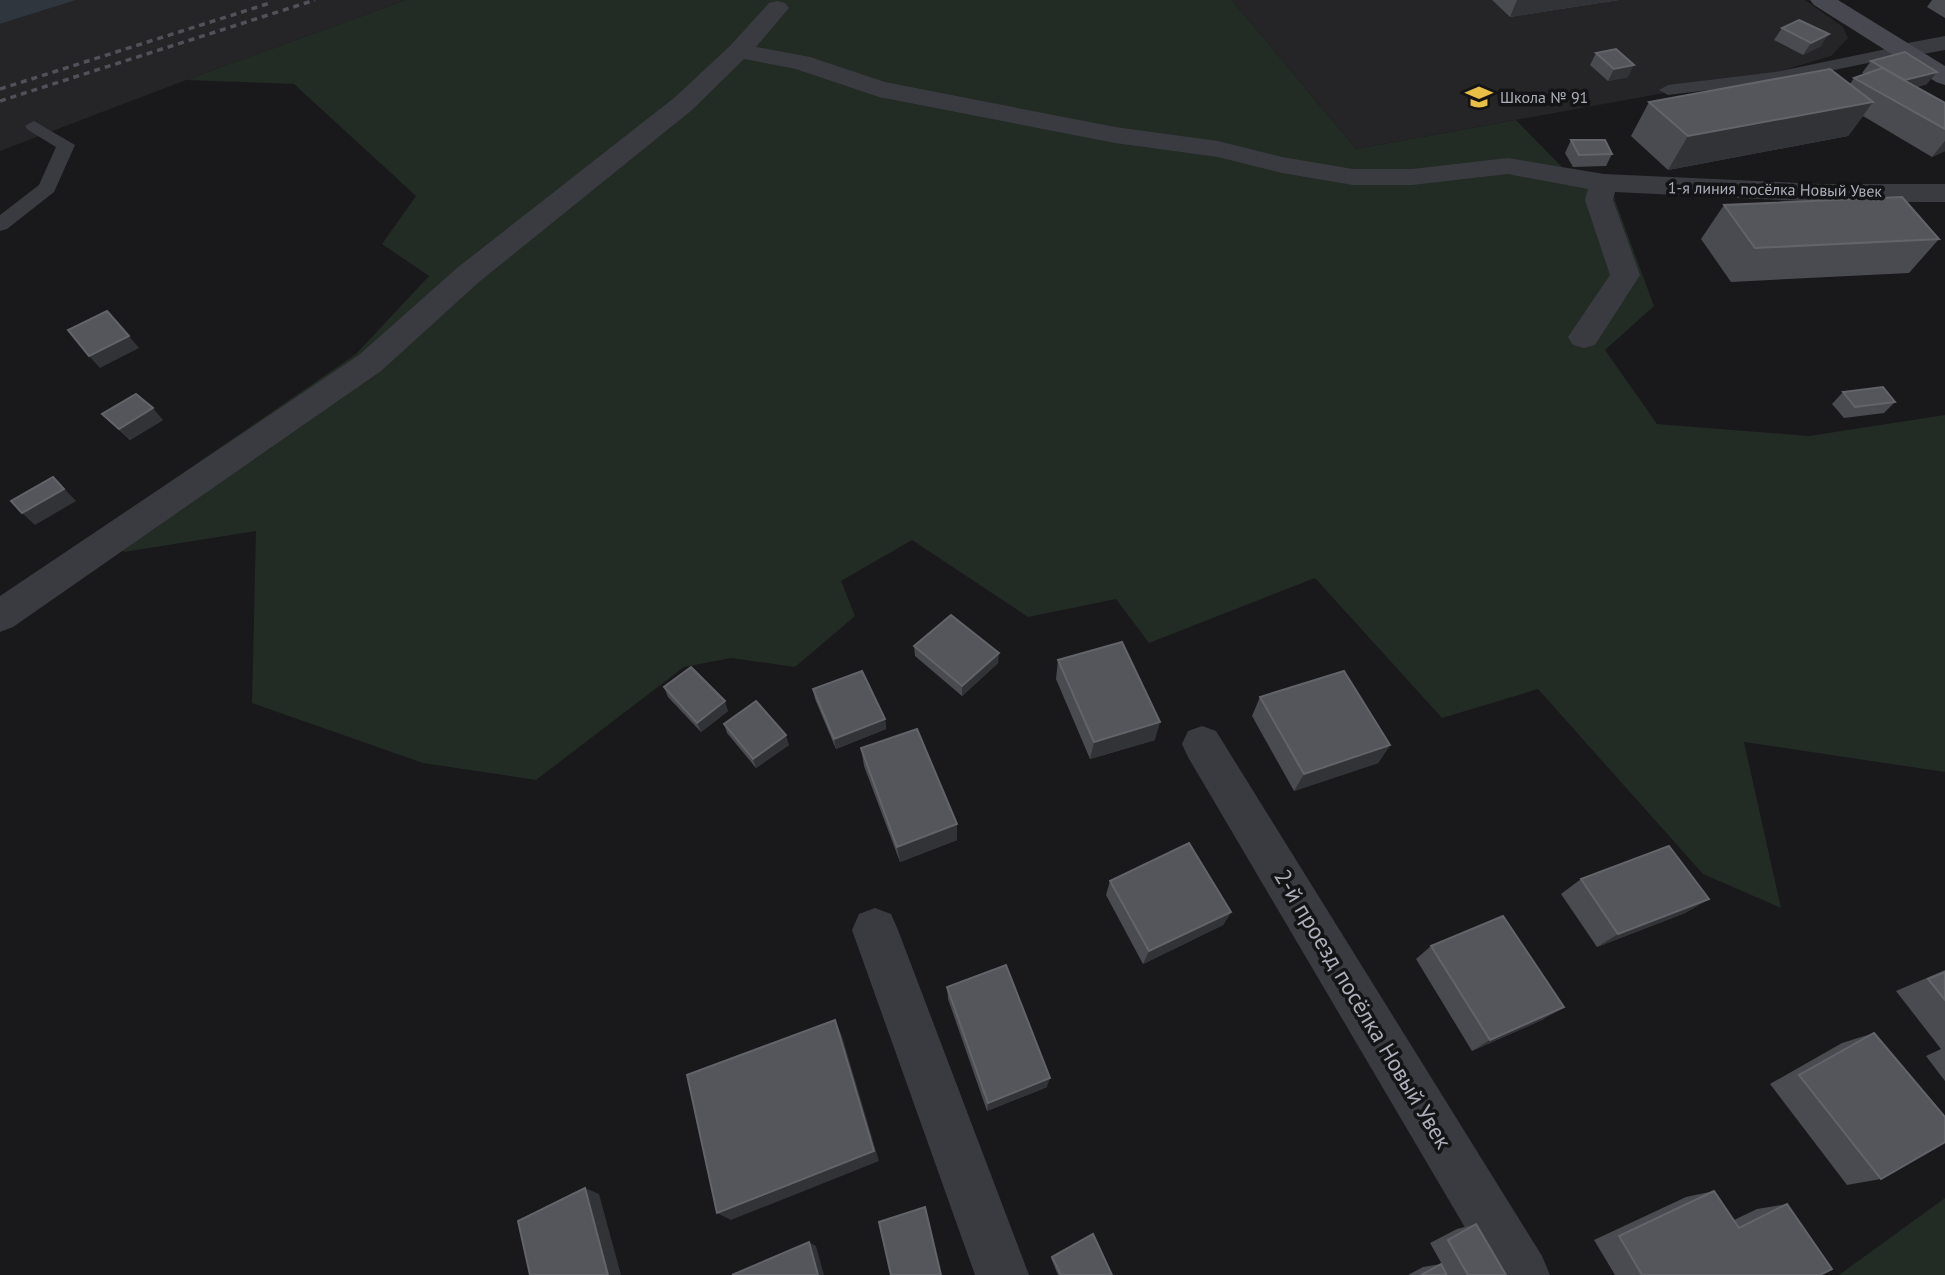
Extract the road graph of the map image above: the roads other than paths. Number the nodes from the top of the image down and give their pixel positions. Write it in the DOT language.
graph roads {
  1 [pos="1822,0"];
  2 [pos="777,8"];
  3 [pos="1945,43"];
  4 [pos="739,51"];
  5 [pos="1901,51"];
  6 [pos="1945,78"];
  7 [pos="1668,90"];
  8 [pos="34,126"];
  9 [pos="1604,183"];
  10 [pos="1945,192"];
  11 [pos="0,225"];
  12 [pos="1584,337"];
  13 [pos="0,616"];
  14 [pos="1202,744"];
  15 [pos="875,930"];
  16 [pos="1002,1275"];
  17 [pos="1523,1275"];
  1 -- 5 [label="street"];
  2 -- 4 [label="street"];
  3 -- 5 [label="street"];
  4 -- 9 [label="street, 1-я линия посёлка Новый Увек"];
  4 -- 13 [label="street"];
  5 -- 6 [label="street"];
  5 -- 7 [label="lane"];
  8 -- 11 [label="lane"];
  9 -- 10 [label="street, 1-я линия посёлка Новый Увек"];
  9 -- 12 [label="street"];
  14 -- 17 [label="street, 2-й проезд посёлка Новый Увек"];
  15 -- 16 [label="street"];
}
